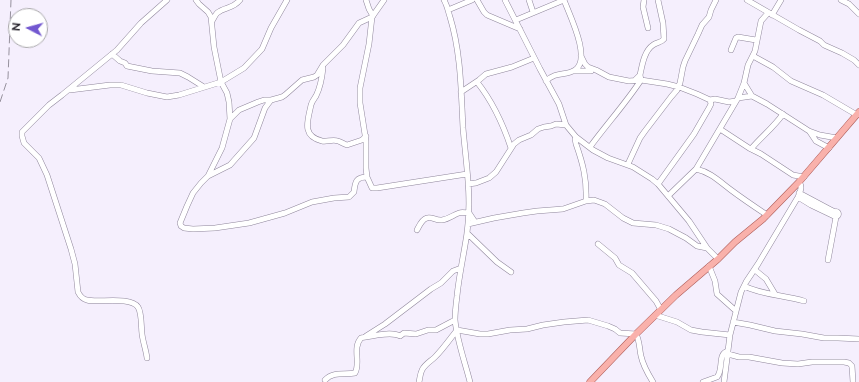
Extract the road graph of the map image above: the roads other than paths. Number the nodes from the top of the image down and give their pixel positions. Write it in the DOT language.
graph roads {
  1 [pos="167,0"];
  2 [pos="196,0"];
  3 [pos="240,0"];
  4 [pos="287,0"];
  5 [pos="366,0"];
  6 [pos="384,0"];
  7 [pos="444,0"];
  8 [pos="472,0"];
  9 [pos="477,0"];
  10 [pos="505,0"];
  11 [pos="528,0"];
  12 [pos="564,0"];
  13 [pos="644,0"];
  14 [pos="658,0"];
  15 [pos="716,0"];
  16 [pos="747,0"];
  17 [pos="781,0"];
  18 [pos="842,0"];
  19 [pos="448,10"];
  20 [pos="533,12"];
  21 [pos="770,14"];
  22 [pos="859,14"];
  23 [pos="373,16"];
  24 [pos="516,20"];
  25 [pos="212,22"];
  26 [pos="648,28"];
  27 [pos="520,29"];
  28 [pos="756,40"];
  29 [pos="731,50"];
  30 [pos="112,54"];
  31 [pos="581,56"];
  32 [pos="753,56"];
  33 [pos="534,58"];
  34 [pos="858,62"];
  35 [pos="323,66"];
  36 [pos="573,71"];
  37 [pos="598,71"];
  38 [pos="315,76"];
  39 [pos="639,78"];
  40 [pos="546,81"];
  41 [pos="221,82"];
  42 [pos="476,82"];
  43 [pos="744,83"];
  44 [pos="204,87"];
  45 [pos="679,87"];
  46 [pos="68,90"];
  47 [pos="317,90"];
  48 [pos="462,92"];
  49 [pos="752,96"];
  50 [pos="272,100"];
  51 [pos="710,100"];
  52 [pos="737,100"];
  53 [pos="229,102"];
  54 [pos="239,110"];
  55 [pos="562,114"];
  56 [pos="783,114"];
  57 [pos="858,114"];
  58 [pos="230,119"];
  59 [pos="556,124"];
  60 [pos="566,125"];
  61 [pos="720,129"];
  62 [pos="809,131"];
  63 [pos="576,137"];
  64 [pos="837,138"];
  65 [pos="365,139"];
  66 [pos="590,147"];
  67 [pos="511,148"];
  68 [pos="829,148"];
  69 [pos="751,149"];
  70 [pos="628,164"];
  71 [pos="696,169"];
  72 [pos="467,174"];
  73 [pos="794,175"];
  74 [pos="208,176"];
  75 [pos="367,177"];
  76 [pos="804,177"];
  77 [pos="798,183"];
  78 [pos="468,184"];
  79 [pos="658,184"];
  80 [pos="799,195"];
  81 [pos="668,196"];
  82 [pos="586,201"];
  83 [pos="469,213"];
  84 [pos="767,215"];
  85 [pos="475,222"];
  86 [pos="468,224"];
  87 [pos="417,230"];
  88 [pos="467,233"];
  89 [pos="598,244"];
  90 [pos="708,248"];
  91 [pos="718,259"];
  92 [pos="828,260"];
  93 [pos="709,266"];
  94 [pos="461,268"];
  95 [pos="754,270"];
  96 [pos="511,272"];
  97 [pos="744,286"];
  98 [pos="775,294"];
  99 [pos="804,301"];
  100 [pos="661,310"];
  101 [pos="736,311"];
  102 [pos="655,315"];
  103 [pos="455,320"];
  104 [pos="733,322"];
  105 [pos="457,330"];
  106 [pos="636,334"];
  107 [pos="730,335"];
  108 [pos="365,337"];
  109 [pos="859,339"];
  110 [pos="728,352"];
  111 [pos="147,358"];
  112 [pos="325,380"];
  113 [pos="419,382"];
  114 [pos="470,382"];
  115 [pos="590,382"];
  116 [pos="653,382"];
  117 [pos="703,382"];
  118 [pos="724,382"];
  119 [pos="853,382"];
  1 -- 30 [label="street"];
  2 -- 25 [label="street"];
  3 -- 25 [label="street"];
  4 -- 41 [label="street"];
  5 -- 23 [label="street"];
  6 -- 23 [label="street"];
  7 -- 19 [label="street"];
  8 -- 19 [label="street"];
  9 -- 27 [label="street"];
  10 -- 24 [label="street"];
  11 -- 20 [label="street"];
  12 -- 20 [label="street"];
  12 -- 31 [label="street"];
  13 -- 26 [label="street"];
  14 -- 39 [label="street"];
  15 -- 45 [label="street"];
  16 -- 21 [label="street"];
  17 -- 21 [label="street"];
  18 -- 22 [label="street"];
  19 -- 48 [label="street"];
  20 -- 24 [label="street"];
  21 -- 28 [label="street"];
  21 -- 34 [label="street"];
  23 -- 35 [label="street"];
  23 -- 65 [label="street"];
  24 -- 27 [label="street"];
  25 -- 41 [label="street"];
  27 -- 33 [label="street"];
  28 -- 29 [label="street"];
  28 -- 32 [label="street"];
  30 -- 44 [label="street"];
  30 -- 46 [label="street"];
  31 -- 36 [label="street"];
  31 -- 37 [label="street"];
  32 -- 43 [label="street"];
  32 -- 57 [label="street"];
  33 -- 40 [label="street"];
  33 -- 42 [label="street"];
  35 -- 38 [label="street"];
  35 -- 47 [label="street"];
  36 -- 37 [label="street"];
  36 -- 40 [label="street"];
  37 -- 39 [label="street"];
  38 -- 47 [label="street"];
  38 -- 50 [label="street"];
  39 -- 45 [label="street"];
  39 -- 66 [label="street"];
  40 -- 55 [label="street"];
  41 -- 44 [label="street"];
  41 -- 53 [label="street"];
  42 -- 48 [label="street"];
  42 -- 67 [label="street"];
  43 -- 49 [label="street"];
  43 -- 52 [label="street"];
  44 -- 46 [label="street"];
  45 -- 51 [label="street"];
  45 -- 70 [label="street"];
  46 -- 111 [label="street"];
  47 -- 65 [label="street"];
  48 -- 72 [label="street"];
  49 -- 52 [label="street"];
  49 -- 56 [label="street"];
  50 -- 54 [label="street"];
  50 -- 74 [label="street"];
  51 -- 52 [label="street"];
  51 -- 79 [label="street"];
  52 -- 61 [label="street"];
  53 -- 54 [label="street"];
  53 -- 58 [label="street"];
  54 -- 58 [label="street"];
  55 -- 59 [label="street"];
  55 -- 60 [label="street"];
  56 -- 62 [label="street"];
  56 -- 69 [label="street"];
  57 -- 64 [label="main road"];
  58 -- 74 [label="street"];
  59 -- 60 [label="street"];
  59 -- 67 [label="street"];
  60 -- 63 [label="street"];
  61 -- 69 [label="street"];
  61 -- 71 [label="street"];
  62 -- 64 [label="street"];
  62 -- 68 [label="street"];
  63 -- 66 [label="street"];
  63 -- 82 [label="street"];
  64 -- 68 [label="main road"];
  65 -- 75 [label="street"];
  66 -- 70 [label="street"];
  67 -- 78 [label="street"];
  68 -- 76 [label="main road"];
  69 -- 73 [label="street"];
  70 -- 79 [label="street"];
  71 -- 81 [label="street"];
  71 -- 84 [label="street"];
  72 -- 75 [label="street"];
  72 -- 78 [label="street"];
  73 -- 76 [label="street"];
  73 -- 77 [label="street"];
  74 -- 75 [label="street"];
  76 -- 77 [label="main road"];
  77 -- 80 [label="street"];
  77 -- 84 [label="main road"];
  78 -- 83 [label="street"];
  79 -- 81 [label="street"];
  80 -- 92 [label="street"];
  80 -- 95 [label="street"];
  81 -- 90 [label="street"];
  82 -- 85 [label="street"];
  82 -- 90 [label="street"];
  83 -- 85 [label="street"];
  83 -- 86 [label="street"];
  83 -- 87 [label="street"];
  84 -- 91 [label="main road"];
  85 -- 86 [label="street"];
  86 -- 88 [label="street"];
  88 -- 94 [label="street"];
  88 -- 96 [label="street"];
  89 -- 100 [label="street"];
  90 -- 91 [label="street"];
  91 -- 93 [label="main road"];
  93 -- 100 [label="main road"];
  93 -- 101 [label="street"];
  94 -- 103 [label="street"];
  94 -- 108 [label="street"];
  95 -- 97 [label="street"];
  95 -- 98 [label="street"];
  97 -- 98 [label="street"];
  97 -- 101 [label="street"];
  98 -- 99 [label="street"];
  100 -- 102 [label="main road"];
  101 -- 104 [label="street"];
  102 -- 106 [label="main road"];
  102 -- 107 [label="street"];
  103 -- 105 [label="street"];
  103 -- 108 [label="street"];
  104 -- 107 [label="street"];
  104 -- 109 [label="street"];
  105 -- 106 [label="street"];
  105 -- 113 [label="street"];
  105 -- 114 [label="street"];
  106 -- 115 [label="main road"];
  106 -- 116 [label="street"];
  107 -- 110 [label="street"];
  108 -- 112 [label="street"];
  110 -- 117 [label="street"];
  110 -- 118 [label="street"];
  110 -- 119 [label="street"];
}
